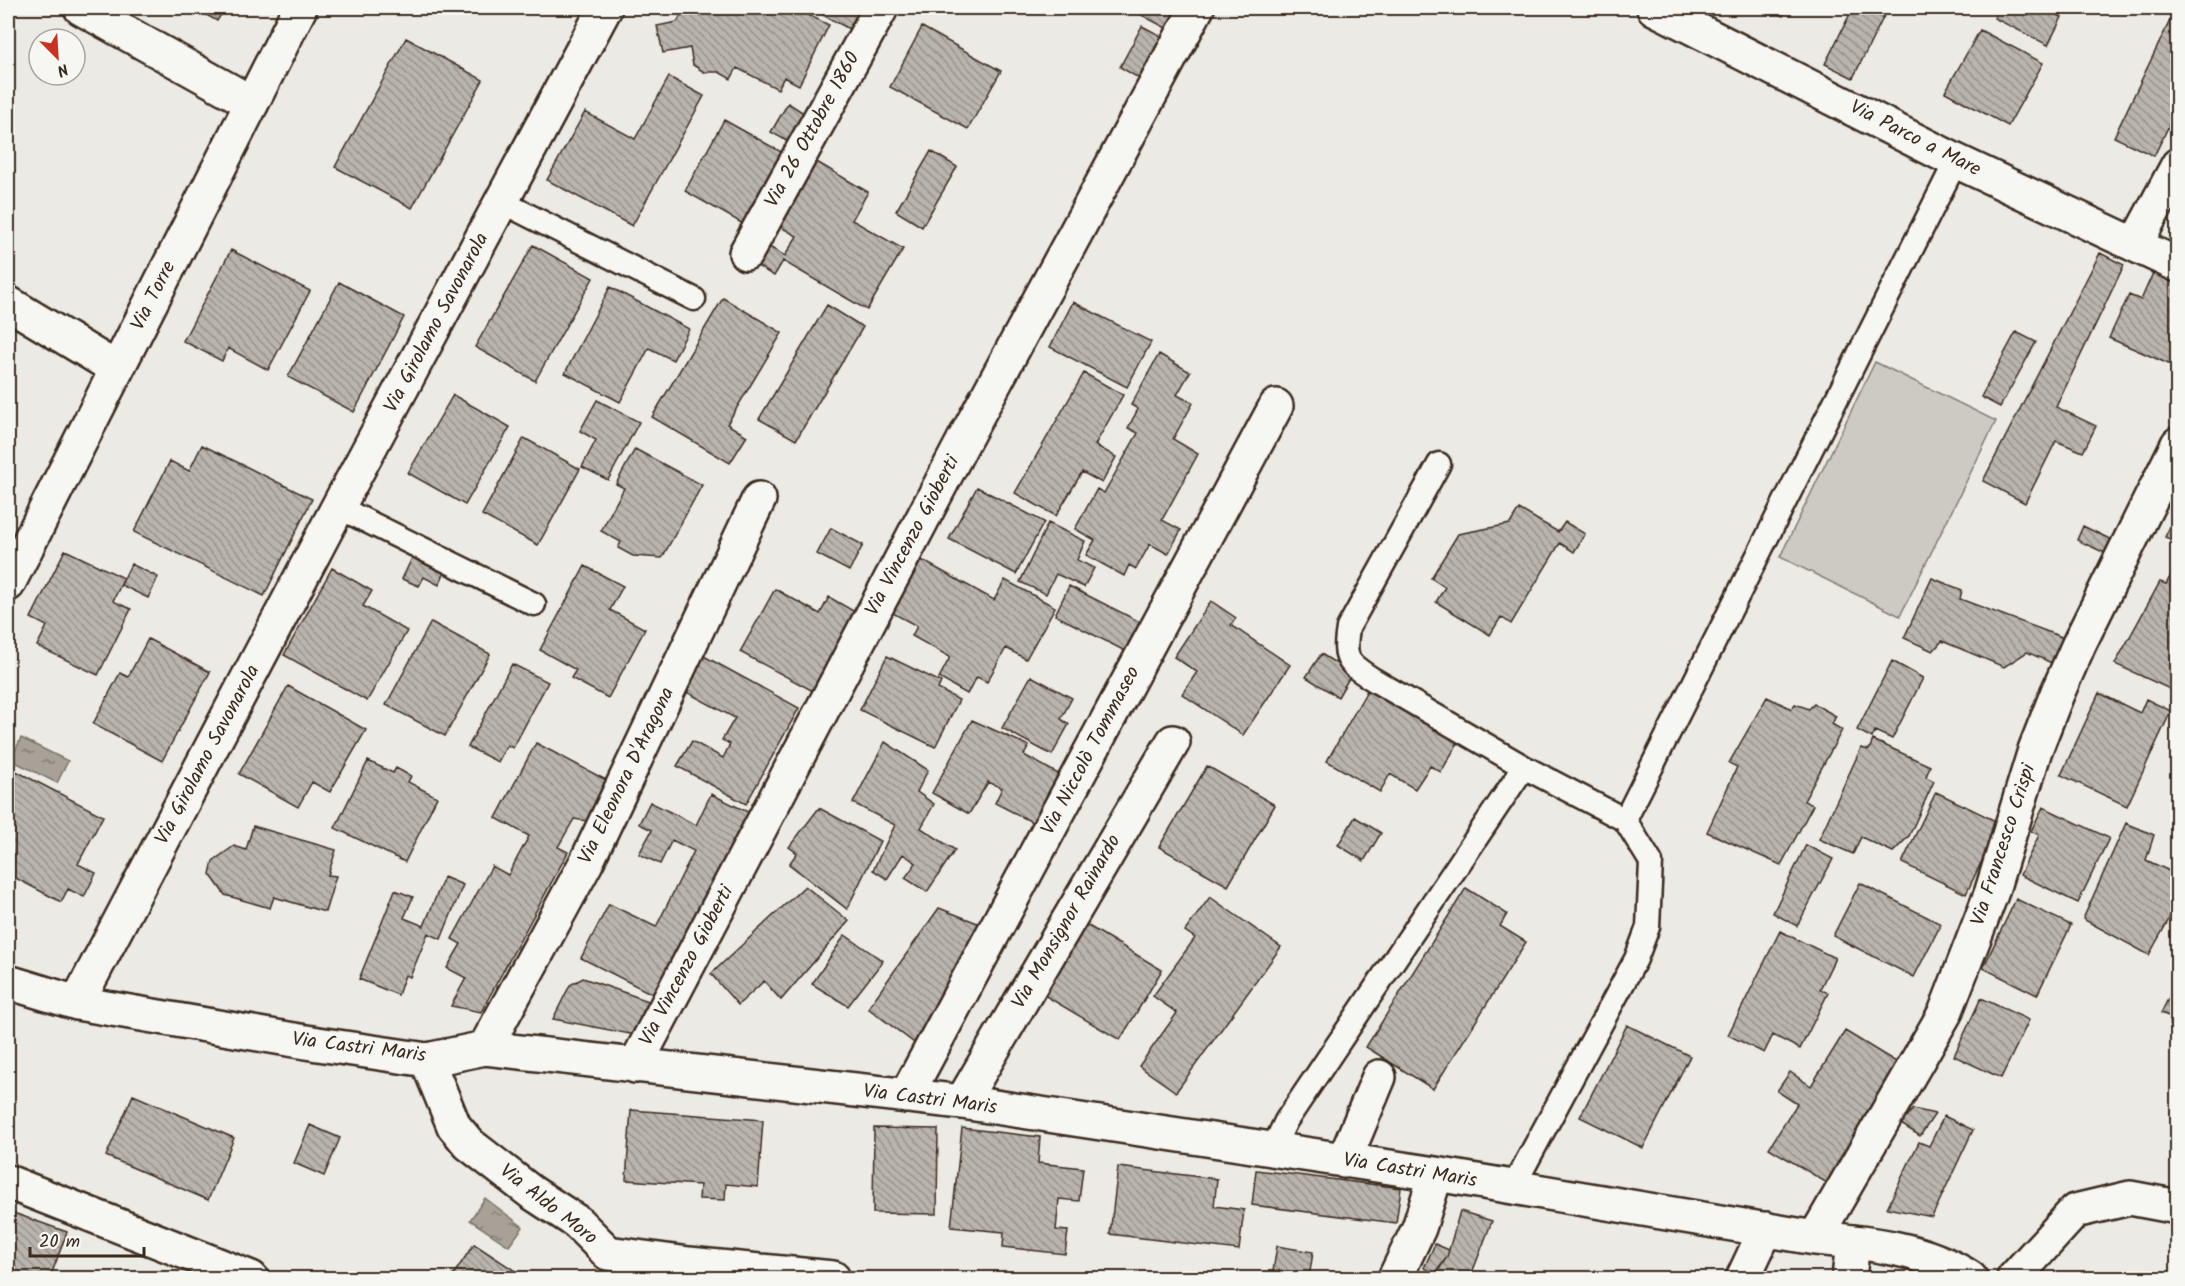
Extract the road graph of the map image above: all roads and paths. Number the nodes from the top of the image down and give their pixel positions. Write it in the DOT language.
graph roads {
  1 [pos="81,8"];
  2 [pos="300,8"];
  3 [pos="604,8"];
  4 [pos="881,8"];
  5 [pos="1197,8"];
  6 [pos="1654,8"];
  7 [pos="252,103"];
  8 [pos="1956,161"];
  9 [pos="2178,165"];
  10 [pos="502,202"];
  11 [pos="2135,245"];
  12 [pos="746,253"];
  13 [pos="2178,265"];
  14 [pos="694,299"];
  15 [pos="8,303"];
  16 [pos="117,369"];
  17 [pos="1276,406"];
  18 [pos="2178,444"];
  19 [pos="1438,464"];
  20 [pos="759,499"];
  21 [pos="338,507"];
  22 [pos="8,584"];
  23 [pos="534,604"];
  24 [pos="1173,742"];
  25 [pos="1524,767"];
  26 [pos="1625,820"];
  27 [pos="8,982"];
  28 [pos="77,1003"];
  29 [pos="485,1048"];
  30 [pos="426,1060"];
  31 [pos="634,1066"];
  32 [pos="1379,1077"];
  33 [pos="906,1096"];
  34 [pos="962,1102"];
  35 [pos="1272,1150"];
  36 [pos="1344,1161"];
  37 [pos="1436,1174"];
  38 [pos="8,1182"];
  39 [pos="1514,1187"];
  40 [pos="2178,1207"];
  41 [pos="1766,1229"];
  42 [pos="1815,1238"];
  43 [pos="1853,1242"];
  44 [pos="692,1271"];
  45 [pos="251,1278"];
  46 [pos="833,1278"];
  47 [pos="1395,1278"];
  48 [pos="1743,1278"];
  49 [pos="1849,1278"];
  50 [pos="1970,1278"];
  51 [pos="2014,1278"];
  1 -- 7 [label="street"];
  2 -- 7 [label="street, Via Torre"];
  3 -- 10 [label="street, Via Girolamo Savonarola"];
  4 -- 12 [label="street, Via 26 Ottobre 1860"];
  5 -- 31 [label="street, Via Vincenzo Gioberti"];
  6 -- 8 [label="street, Via Parco a Mare"];
  7 -- 16 [label="street, Via Torre"];
  8 -- 11 [label="street, Via Parco a Mare"];
  8 -- 26 [label="lane"];
  9 -- 11 [label="street"];
  10 -- 14 [label="lane"];
  10 -- 21 [label="street, Via Girolamo Savonarola"];
  11 -- 13 [label="street, Via Parco a Mare"];
  15 -- 16 [label="street"];
  16 -- 22 [label="street, Via Torre"];
  17 -- 33 [label="street, Via Niccolò Tommaseo"];
  18 -- 42 [label="street, Via Francesco Crispi"];
  19 -- 25 [label="lane"];
  20 -- 29 [label="street, Via Eleonora D'Aragona"];
  21 -- 23 [label="lane"];
  21 -- 28 [label="street, Via Girolamo Savonarola"];
  24 -- 34 [label="street, Via Monsignor Rainardo"];
  25 -- 26 [label="lane"];
  25 -- 35 [label="lane"];
  26 -- 39 [label="lane"];
  27 -- 28 [label="street, Via Castri Maris"];
  28 -- 30 [label="street, Via Castri Maris"];
  29 -- 30 [label="street, Via Castri Maris"];
  29 -- 31 [label="street, Via Castri Maris"];
  30 -- 44 [label="street, Via Aldo Moro"];
  31 -- 33 [label="street, Via Castri Maris"];
  32 -- 36 [label="street"];
  33 -- 34 [label="street, Via Castri Maris"];
  34 -- 35 [label="street, Via Castri Maris"];
  35 -- 36 [label="street, Via Castri Maris"];
  36 -- 37 [label="street, Via Castri Maris"];
  37 -- 39 [label="street, Via Castri Maris"];
  37 -- 47 [label="street"];
  38 -- 45 [label="street"];
  39 -- 41 [label="street, Via Castri Maris"];
  40 -- 51 [label="street"];
  41 -- 42 [label="street, Via Castri Maris"];
  41 -- 48 [label="street"];
  42 -- 43 [label="street, Via Castri Maris"];
  43 -- 49 [label="street"];
  43 -- 50 [label="street, Via Castri Maris"];
  44 -- 46 [label="street, Via Aldo Moro"];
}
